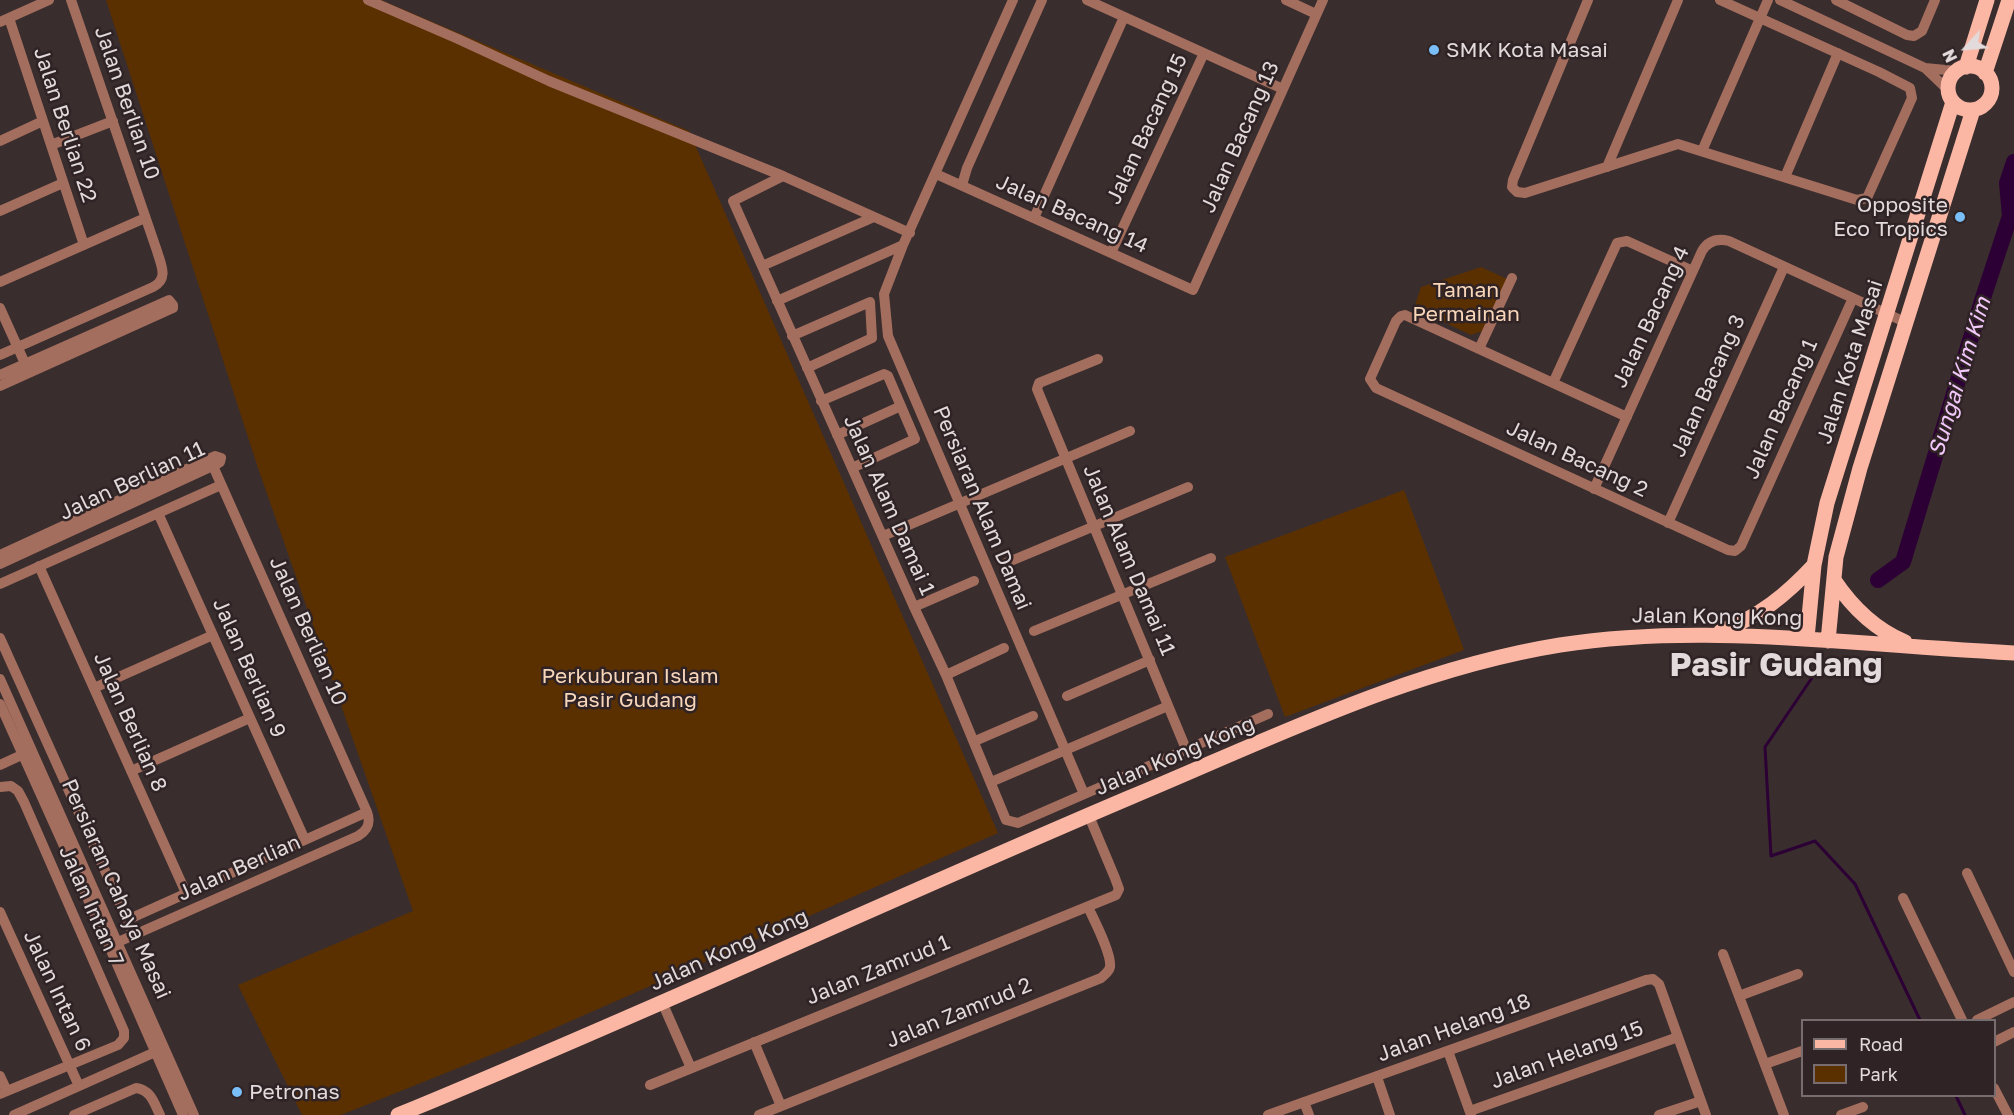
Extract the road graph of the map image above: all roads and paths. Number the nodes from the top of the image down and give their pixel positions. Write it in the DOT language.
graph roads {
  1 [pos="49,0"];
  2 [pos="71,0"];
  3 [pos="368,0"];
  4 [pos="1013,0"];
  5 [pos="1042,0"];
  6 [pos="1087,0"];
  7 [pos="1286,0"];
  8 [pos="1323,0"];
  9 [pos="1588,0"];
  10 [pos="1678,0"];
  11 [pos="1720,0"];
  12 [pos="1768,0"];
  13 [pos="1780,0"];
  14 [pos="1836,0"];
  15 [pos="1935,0"];
  16 [pos="1987,0"];
  17 [pos="2009,0"];
  18 [pos="1316,14"];
  19 [pos="1124,17"];
  20 [pos="1760,18"];
  21 [pos="5,20"];
  22 [pos="1838,52"];
  23 [pos="1204,53"];
  24 [pos="1926,68"];
  25 [pos="1961,69"];
  26 [pos="1985,73"];
  27 [pos="1283,89"];
  28 [pos="1951,96"];
  29 [pos="1973,110"];
  30 [pos="43,121"];
  31 [pos="113,121"];
  32 [pos="0,141"];
  33 [pos="51,145"];
  34 [pos="1702,151"];
  35 [pos="1607,167"];
  36 [pos="936,174"];
  37 [pos="783,176"];
  38 [pos="1785,177"];
  39 [pos="63,183"];
  40 [pos="962,185"];
  41 [pos="0,211"];
  42 [pos="874,217"];
  43 [pos="145,218"];
  44 [pos="1034,218"];
  45 [pos="910,233"];
  46 [pos="84,245"];
  47 [pos="903,245"];
  48 [pos="1111,253"];
  49 [pos="762,266"];
  50 [pos="1784,267"];
  51 [pos="1693,272"];
  52 [pos="1512,278"];
  53 [pos="0,282"];
  54 [pos="1193,290"];
  55 [pos="1853,298"];
  56 [pos="777,301"];
  57 [pos="0,308"];
  58 [pos="1887,314"];
  59 [pos="1907,323"];
  60 [pos="792,336"];
  61 [pos="17,347"];
  62 [pos="1479,349"];
  63 [pos="0,355"];
  64 [pos="1098,359"];
  65 [pos="27,368"];
  66 [pos="807,368"];
  67 [pos="0,375"];
  68 [pos="1553,383"];
  69 [pos="0,386"];
  70 [pos="821,401"];
  71 [pos="901,406"];
  72 [pos="1627,417"];
  73 [pos="1130,431"];
  74 [pos="837,435"];
  75 [pos="1065,458"];
  76 [pos="213,466"];
  77 [pos="852,468"];
  78 [pos="221,484"];
  79 [pos="1188,488"];
  80 [pos="1594,489"];
  81 [pos="959,504"];
  82 [pos="158,513"];
  83 [pos="1668,523"];
  84 [pos="1095,526"];
  85 [pos="883,536"];
  86 [pos="1745,537"];
  87 [pos="0,555"];
  88 [pos="1211,558"];
  89 [pos="1006,563"];
  90 [pos="0,564"];
  91 [pos="1814,565"];
  92 [pos="39,566"];
  93 [pos="1834,580"];
  94 [pos="974,581"];
  95 [pos="0,584"];
  96 [pos="1123,594"];
  97 [pos="914,607"];
  98 [pos="1034,631"];
  99 [pos="1713,634"];
  100 [pos="213,635"];
  101 [pos="0,638"];
  102 [pos="1807,638"];
  103 [pos="1828,640"];
  104 [pos="1918,647"];
  105 [pos="1004,648"];
  106 [pos="2014,653"];
  107 [pos="1150,660"];
  108 [pos="946,675"];
  109 [pos="0,679"];
  110 [pos="94,688"];
  111 [pos="1067,696"];
  112 [pos="0,704"];
  113 [pos="1168,706"];
  114 [pos="1268,714"];
  115 [pos="1033,716"];
  116 [pos="250,718"];
  117 [pos="975,741"];
  118 [pos="1186,749"];
  119 [pos="1065,750"];
  120 [pos="27,753"];
  121 [pos="0,765"];
  122 [pos="131,771"];
  123 [pos="991,782"];
  124 [pos="0,787"];
  125 [pos="1084,794"];
  126 [pos="367,812"];
  127 [pos="1089,816"];
  128 [pos="305,840"];
  129 [pos="1967,873"];
  130 [pos="186,893"];
  131 [pos="1903,898"];
  132 [pos="1088,907"];
  133 [pos="0,912"];
  134 [pos="127,920"];
  135 [pos="134,935"];
  136 [pos="114,944"];
  137 [pos="1723,954"];
  138 [pos="2014,972"];
  139 [pos="1798,974"];
  140 [pos="1739,996"];
  141 [pos="662,1002"];
  142 [pos="2014,1002"];
  143 [pos="1962,1019"];
  144 [pos="1979,1019"];
  145 [pos="2014,1032"];
  146 [pos="1678,1037"];
  147 [pos="1996,1041"];
  148 [pos="754,1042"];
  149 [pos="160,1050"];
  150 [pos="1448,1052"];
  151 [pos="1801,1052"];
  152 [pos="70,1064"];
  153 [pos="1765,1064"];
  154 [pos="691,1068"];
  155 [pos="0,1076"];
  156 [pos="1377,1077"];
  157 [pos="650,1085"];
  158 [pos="80,1086"];
  159 [pos="1996,1090"];
  160 [pos="3,1093"];
  161 [pos="1701,1101"];
  162 [pos="1304,1102"];
  163 [pos="781,1106"];
  164 [pos="1863,1107"];
  165 [pos="1470,1113"];
  166 [pos="180,1114"];
  167 [pos="14,1115"];
  168 [pos="74,1115"];
  169 [pos="160,1115"];
  170 [pos="194,1115"];
  171 [pos="398,1115"];
  172 [pos="759,1115"];
  173 [pos="1268,1115"];
  174 [pos="1309,1115"];
  175 [pos="1390,1115"];
  176 [pos="1659,1115"];
  177 [pos="1706,1115"];
  178 [pos="1784,1115"];
  179 [pos="1841,1115"];
  180 [pos="2007,1115"];
  1 -- 21 [label="street"];
  2 -- 31 [label="street, Jalan Berlian 10"];
  3 -- 37 [label="street"];
  4 -- 36 [label="street, Persiaran Alam Damai"];
  5 -- 40 [label="street"];
  6 -- 19 [label="street"];
  7 -- 18 [label="street"];
  8 -- 18 [label="street, Jalan Bacang 13"];
  9 -- 35 [label="street"];
  10 -- 35 [label="street"];
  11 -- 20 [label="street"];
  12 -- 20 [label="street"];
  13 -- 24 [label="street"];
  14 -- 15 [label="street"];
  16 -- 25 [label="main road"];
  17 -- 26 [label="main road"];
  18 -- 27 [label="street, Jalan Bacang 13"];
  19 -- 23 [label="street"];
  19 -- 44 [label="street"];
  20 -- 22 [label="street"];
  20 -- 34 [label="street"];
  21 -- 30 [label="street, Jalan Berlian 22"];
  22 -- 38 [label="street"];
  22 -- 38 [label="street"];
  23 -- 27 [label="street"];
  23 -- 48 [label="street, Jalan Bacang 15"];
  24 -- 25 [label="street"];
  24 -- 28 [label="street"];
  25 -- 26 [label="main road"];
  25 -- 28 [label="main road"];
  26 -- 29 [label="main road"];
  27 -- 54 [label="street, Jalan Bacang 13"];
  28 -- 29 [label="main road"];
  28 -- 58 [label="main road, Jalan Kota Masai"];
  29 -- 59 [label="main road, Jalan Kota Masai"];
  30 -- 32 [label="street"];
  30 -- 33 [label="street, Jalan Berlian 22"];
  31 -- 33 [label="street"];
  31 -- 43 [label="street, Jalan Berlian 10"];
  33 -- 39 [label="street, Jalan Berlian 22"];
  34 -- 35 [label="street"];
  34 -- 38 [label="street"];
  36 -- 40 [label="street, Jalan Bacang 14"];
  36 -- 45 [label="street, Persiaran Alam Damai"];
  37 -- 42 [label="street"];
  37 -- 49 [label="street, Jalan Alam Damai 1"];
  39 -- 41 [label="street"];
  39 -- 46 [label="street, Jalan Berlian 22"];
  40 -- 44 [label="street, Jalan Bacang 14"];
  42 -- 45 [label="street"];
  42 -- 49 [label="street"];
  43 -- 46 [label="street"];
  43 -- 61 [label="street, Jalan Berlian 10"];
  44 -- 48 [label="street, Jalan Bacang 14"];
  45 -- 47 [label="street, Persiaran Alam Damai"];
  46 -- 53 [label="street"];
  47 -- 56 [label="street"];
  47 -- 81 [label="street, Persiaran Alam Damai"];
  48 -- 54 [label="street, Jalan Bacang 14"];
  49 -- 56 [label="street, Jalan Alam Damai 1"];
  50 -- 51 [label="street, Jalan Bacang 4"];
  50 -- 55 [label="street, Jalan Bacang 4"];
  50 -- 83 [label="street, Jalan Bacang 3"];
  51 -- 68 [label="street"];
  51 -- 72 [label="street, Jalan Bacang 4"];
  52 -- 62 [label="street"];
  55 -- 58 [label="street, Jalan Bacang 4"];
  55 -- 86 [label="street, Jalan Bacang 1"];
  56 -- 60 [label="street, Jalan Alam Damai 1"];
  57 -- 61 [label="street"];
  58 -- 59 [label="street, Jalan Bacang 4"];
  58 -- 91 [label="main road, Jalan Kota Masai"];
  59 -- 93 [label="main road, Jalan Kota Masai"];
  60 -- 66 [label="street, Jalan Alam Damai 1"];
  60 -- 66 [label="street"];
  61 -- 63 [label="street"];
  61 -- 65 [label="street"];
  62 -- 68 [label="street"];
  62 -- 80 [label="street, Jalan Bacang 2"];
  64 -- 75 [label="street, Jalan Alam Damai 11"];
  65 -- 65 [label="street"];
  65 -- 67 [label="street"];
  65 -- 69 [label="street"];
  66 -- 70 [label="street, Jalan Alam Damai 1"];
  68 -- 72 [label="street"];
  70 -- 71 [label="street"];
  70 -- 74 [label="street, Jalan Alam Damai 1"];
  71 -- 74 [label="street"];
  71 -- 77 [label="street"];
  72 -- 80 [label="street, Jalan Bacang 4"];
  73 -- 75 [label="street"];
  74 -- 77 [label="street, Jalan Alam Damai 1"];
  75 -- 81 [label="street"];
  75 -- 84 [label="street, Jalan Alam Damai 11"];
  76 -- 78 [label="street, Jalan Berlian 10"];
  76 -- 87 [label="street, Jalan Berlian 11"];
  76 -- 90 [label="street, Jalan Berlian 11"];
  77 -- 85 [label="street, Jalan Alam Damai 1"];
  78 -- 82 [label="street"];
  78 -- 126 [label="street, Jalan Berlian 10"];
  79 -- 84 [label="street"];
  80 -- 83 [label="street, Jalan Bacang 2"];
  81 -- 85 [label="street"];
  81 -- 119 [label="street, Persiaran Alam Damai"];
  82 -- 92 [label="street"];
  82 -- 100 [label="street, Jalan Berlian 9"];
  83 -- 86 [label="street, Jalan Bacang 2"];
  84 -- 89 [label="street"];
  84 -- 96 [label="street, Jalan Alam Damai 11"];
  85 -- 97 [label="street, Jalan Alam Damai 1"];
  88 -- 96 [label="street"];
  91 -- 99 [label="main road"];
  91 -- 102 [label="main road, Jalan Kota Masai"];
  92 -- 95 [label="street"];
  92 -- 110 [label="street, Jalan Berlian 8"];
  93 -- 103 [label="main road, Jalan Kota Masai"];
  93 -- 104 [label="main road"];
  94 -- 97 [label="street"];
  96 -- 98 [label="street"];
  96 -- 107 [label="street, Jalan Alam Damai 11"];
  97 -- 108 [label="street, Jalan Alam Damai 1"];
  99 -- 102 [label="main road, Jalan Kong Kong"];
  99 -- 127 [label="main road, Jalan Kong Kong"];
  100 -- 110 [label="street"];
  100 -- 116 [label="street, Jalan Berlian 9"];
  101 -- 134 [label="street"];
  102 -- 103 [label="main road, Jalan Kong Kong"];
  103 -- 104 [label="main road, Jalan Kong Kong"];
  104 -- 106 [label="main road, Jalan Kong Kong"];
  105 -- 108 [label="street"];
  107 -- 111 [label="street"];
  107 -- 113 [label="street, Jalan Alam Damai 11"];
  108 -- 117 [label="street, Jalan Alam Damai 1"];
  109 -- 120 [label="street, Persiaran Cahaya Masai"];
  110 -- 122 [label="street, Jalan Berlian 8"];
  112 -- 120 [label="street, Persiaran Cahaya Masai"];
  113 -- 118 [label="street, Jalan Alam Damai 11"];
  113 -- 119 [label="street"];
  114 -- 118 [label="street"];
  115 -- 117 [label="street"];
  116 -- 122 [label="street"];
  116 -- 128 [label="street, Jalan Berlian 9"];
  117 -- 123 [label="street, Jalan Alam Damai 1"];
  118 -- 125 [label="street"];
  119 -- 123 [label="street"];
  119 -- 125 [label="street, Persiaran Alam Damai"];
  120 -- 121 [label="street"];
  120 -- 136 [label="street, Persiaran Cahaya Masai"];
  122 -- 130 [label="street, Jalan Berlian 8"];
  123 -- 125 [label="street, Jalan Alam Damai 1"];
  124 -- 152 [label="street, Jalan Intan 7"];
  126 -- 128 [label="street"];
  126 -- 135 [label="street, Jalan Berlian"];
  127 -- 132 [label="street, Jalan Zamrud 1"];
  127 -- 141 [label="main road, Jalan Kong Kong"];
  128 -- 130 [label="street"];
  129 -- 138 [label="street"];
  130 -- 134 [label="street"];
  131 -- 143 [label="street"];
  132 -- 148 [label="street, Jalan Zamrud 1"];
  132 -- 163 [label="street, Jalan Zamrud 2"];
  133 -- 152 [label="street, Jalan Intan 6"];
  134 -- 135 [label="street"];
  135 -- 136 [label="street, Jalan Berlian"];
  136 -- 149 [label="street, Persiaran Cahaya Masai"];
  137 -- 140 [label="street"];
  139 -- 140 [label="street"];
  140 -- 153 [label="street"];
  141 -- 154 [label="street"];
  141 -- 171 [label="main road, Jalan Kong Kong"];
  142 -- 144 [label="street"];
  145 -- 147 [label="street"];
  146 -- 150 [label="street, Jalan Helang 18"];
  146 -- 161 [label="street"];
  146 -- 165 [label="street, Jalan Helang 15"];
  148 -- 154 [label="street, Jalan Zamrud 1"];
  148 -- 163 [label="street"];
  149 -- 158 [label="street"];
  149 -- 166 [label="street, Persiaran Cahaya Masai"];
  149 -- 170 [label="street, Persiaran Cahaya Masai"];
  150 -- 156 [label="street, Jalan Helang 18"];
  150 -- 165 [label="street"];
  151 -- 153 [label="street"];
  152 -- 158 [label="street, Jalan Intan 6"];
  152 -- 160 [label="street"];
  153 -- 178 [label="street"];
  154 -- 157 [label="street, Jalan Zamrud 1"];
  155 -- 160 [label="street"];
  156 -- 162 [label="street, Jalan Helang 18"];
  156 -- 175 [label="street"];
  158 -- 167 [label="street"];
  159 -- 180 [label="street"];
  161 -- 176 [label="street"];
  161 -- 177 [label="street"];
  162 -- 173 [label="street, Jalan Helang 18"];
  162 -- 174 [label="street"];
  163 -- 172 [label="street, Jalan Zamrud 2"];
  164 -- 179 [label="street"];
  168 -- 169 [label="street"];
}
